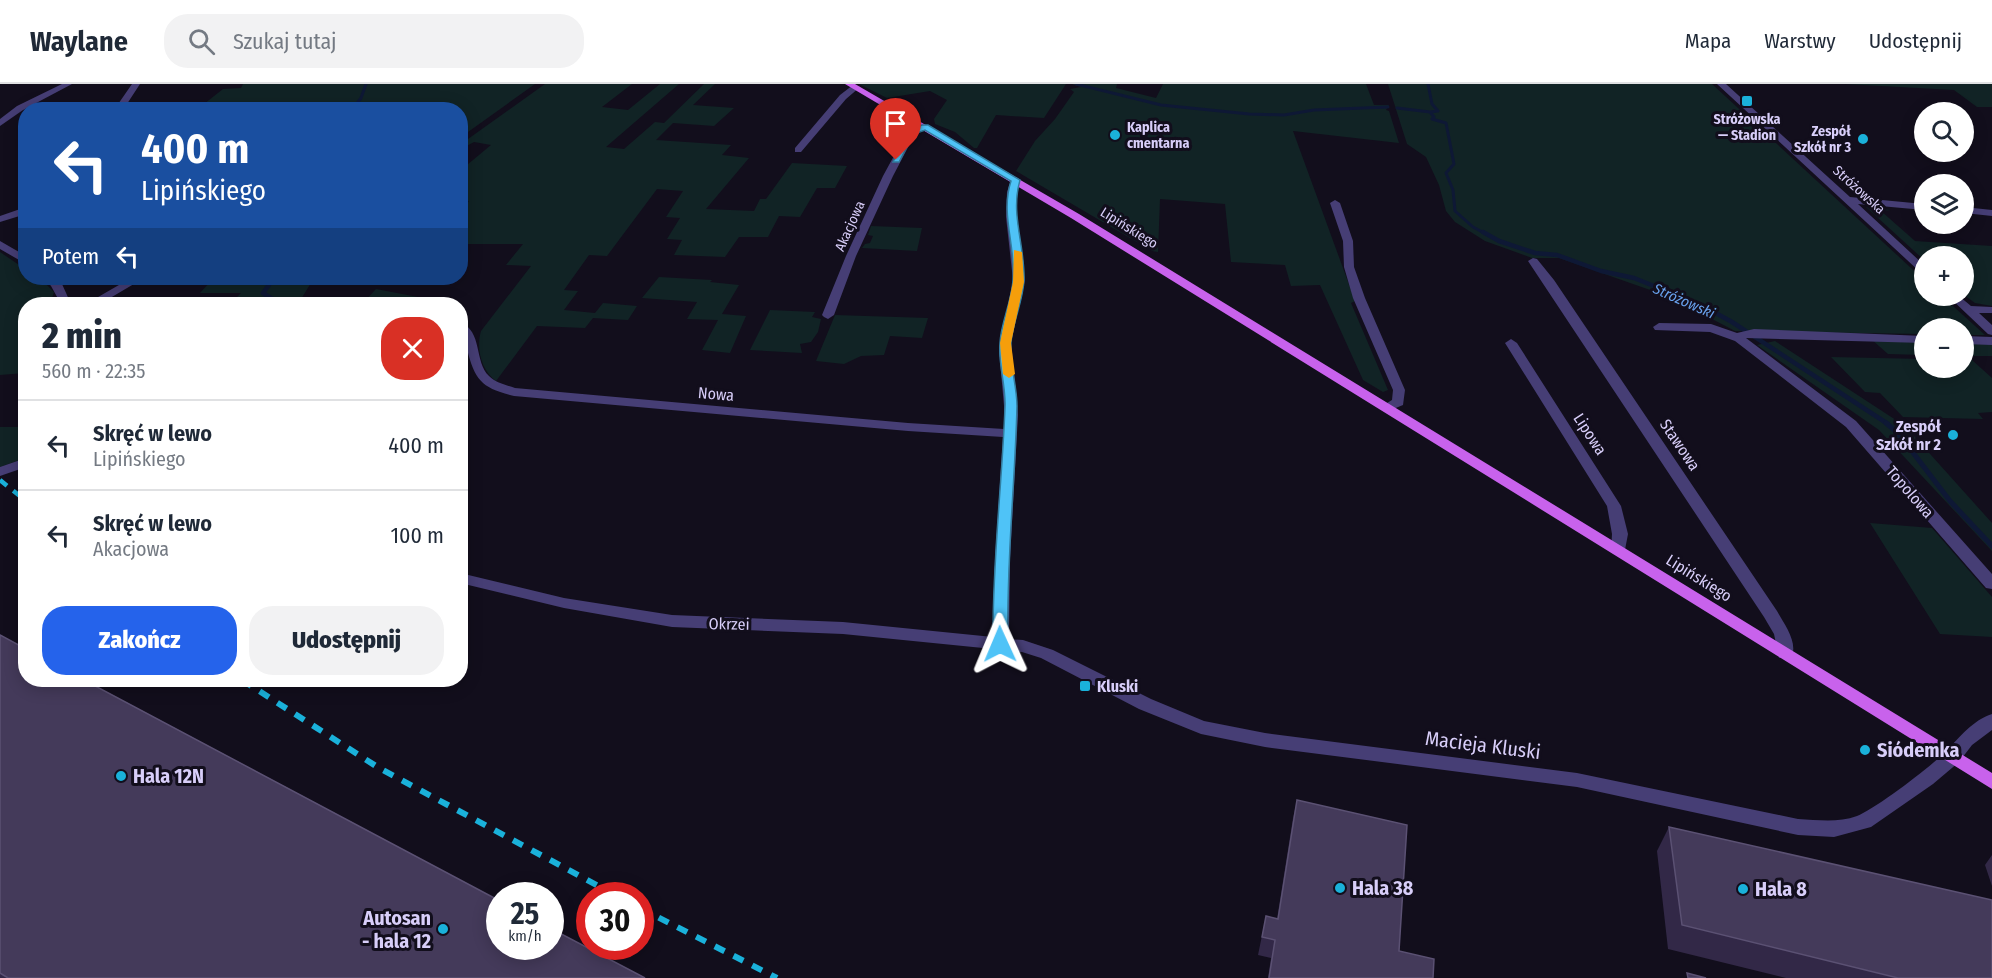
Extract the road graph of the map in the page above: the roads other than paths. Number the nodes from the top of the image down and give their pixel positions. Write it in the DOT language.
graph roads {
  1 [pos="68,84"];
  2 [pos="136,84"];
  3 [pos="1721,84"];
  4 [pos="853,86"];
  5 [pos="32,102"];
  6 [pos="124,102"];
  7 [pos="18,109"];
  8 [pos="1,122"];
  9 [pos="925,126"];
  10 [pos="798,150"];
  11 [pos="1016,180"];
  12 [pos="1848,200"];
  13 [pos="1335,203"];
  14 [pos="1914,206"];
  15 [pos="1974,211"];
  16 [pos="18,213"];
  17 [pos="1992,213"];
  18 [pos="0,219"];
  19 [pos="0,244"];
  20 [pos="18,256"];
  21 [pos="1533,261"];
  22 [pos="1914,261"];
  23 [pos="126,285"];
  24 [pos="104,297"];
  25 [pos="1964,306"];
  26 [pos="1967,309"];
  27 [pos="1992,310"];
  28 [pos="828,315"];
  29 [pos="1659,327"];
  30 [pos="1992,331"];
  31 [pos="468,334"];
  32 [pos="1746,335"];
  33 [pos="1914,339"];
  34 [pos="1974,340"];
  35 [pos="1992,341"];
  36 [pos="1511,343"];
  37 [pos="1386,408"];
  38 [pos="1010,433"];
  39 [pos="18,465"];
  40 [pos="0,472"];
  41 [pos="1619,552"];
  42 [pos="468,580"];
  43 [pos="1992,584"];
  44 [pos="1000,644"];
  45 [pos="1785,654"];
  46 [pos="1992,721"];
  47 [pos="1952,757"];
  48 [pos="1992,782"];
  1 -- 5 [label="street"];
  2 -- 6 [label="street"];
  3 -- 12 [label="street, Stróżowska"];
  4 -- 9 [label="main road, Lipińskiego"];
  4 -- 10 [label="street"];
  7 -- 8 [label="street"];
  9 -- 11 [label="main road, Lipińskiego"];
  9 -- 28 [label="street, Akacjowa"];
  11 -- 37 [label="main road, Lipińskiego"];
  11 -- 38 [label="street"];
  12 -- 14 [label="street"];
  12 -- 22 [label="street, Stróżowska"];
  13 -- 37 [label="street"];
  15 -- 17 [label="street"];
  16 -- 18 [label="street"];
  19 -- 20 [label="street"];
  21 -- 45 [label="street, Stawowa"];
  23 -- 24 [label="street"];
  25 -- 26 [label="street"];
  26 -- 27 [label="street"];
  26 -- 30 [label="street"];
  29 -- 32 [label="street, Topolowa"];
  31 -- 38 [label="street, Nowa"];
  32 -- 33 [label="street, Topolowa"];
  32 -- 43 [label="street, Topolowa"];
  34 -- 35 [label="street"];
  36 -- 41 [label="street, Lipowa"];
  37 -- 41 [label="main road, Lipińskiego"];
  38 -- 44 [label="street"];
  39 -- 40 [label="street"];
  41 -- 45 [label="main road, Lipińskiego"];
  42 -- 44 [label="street, Okrzei"];
  44 -- 47 [label="street, Macieja Kluski"];
  45 -- 47 [label="main road, Lipińskiego"];
  46 -- 47 [label="street"];
  47 -- 48 [label="main road, Lipińskiego"];
}
